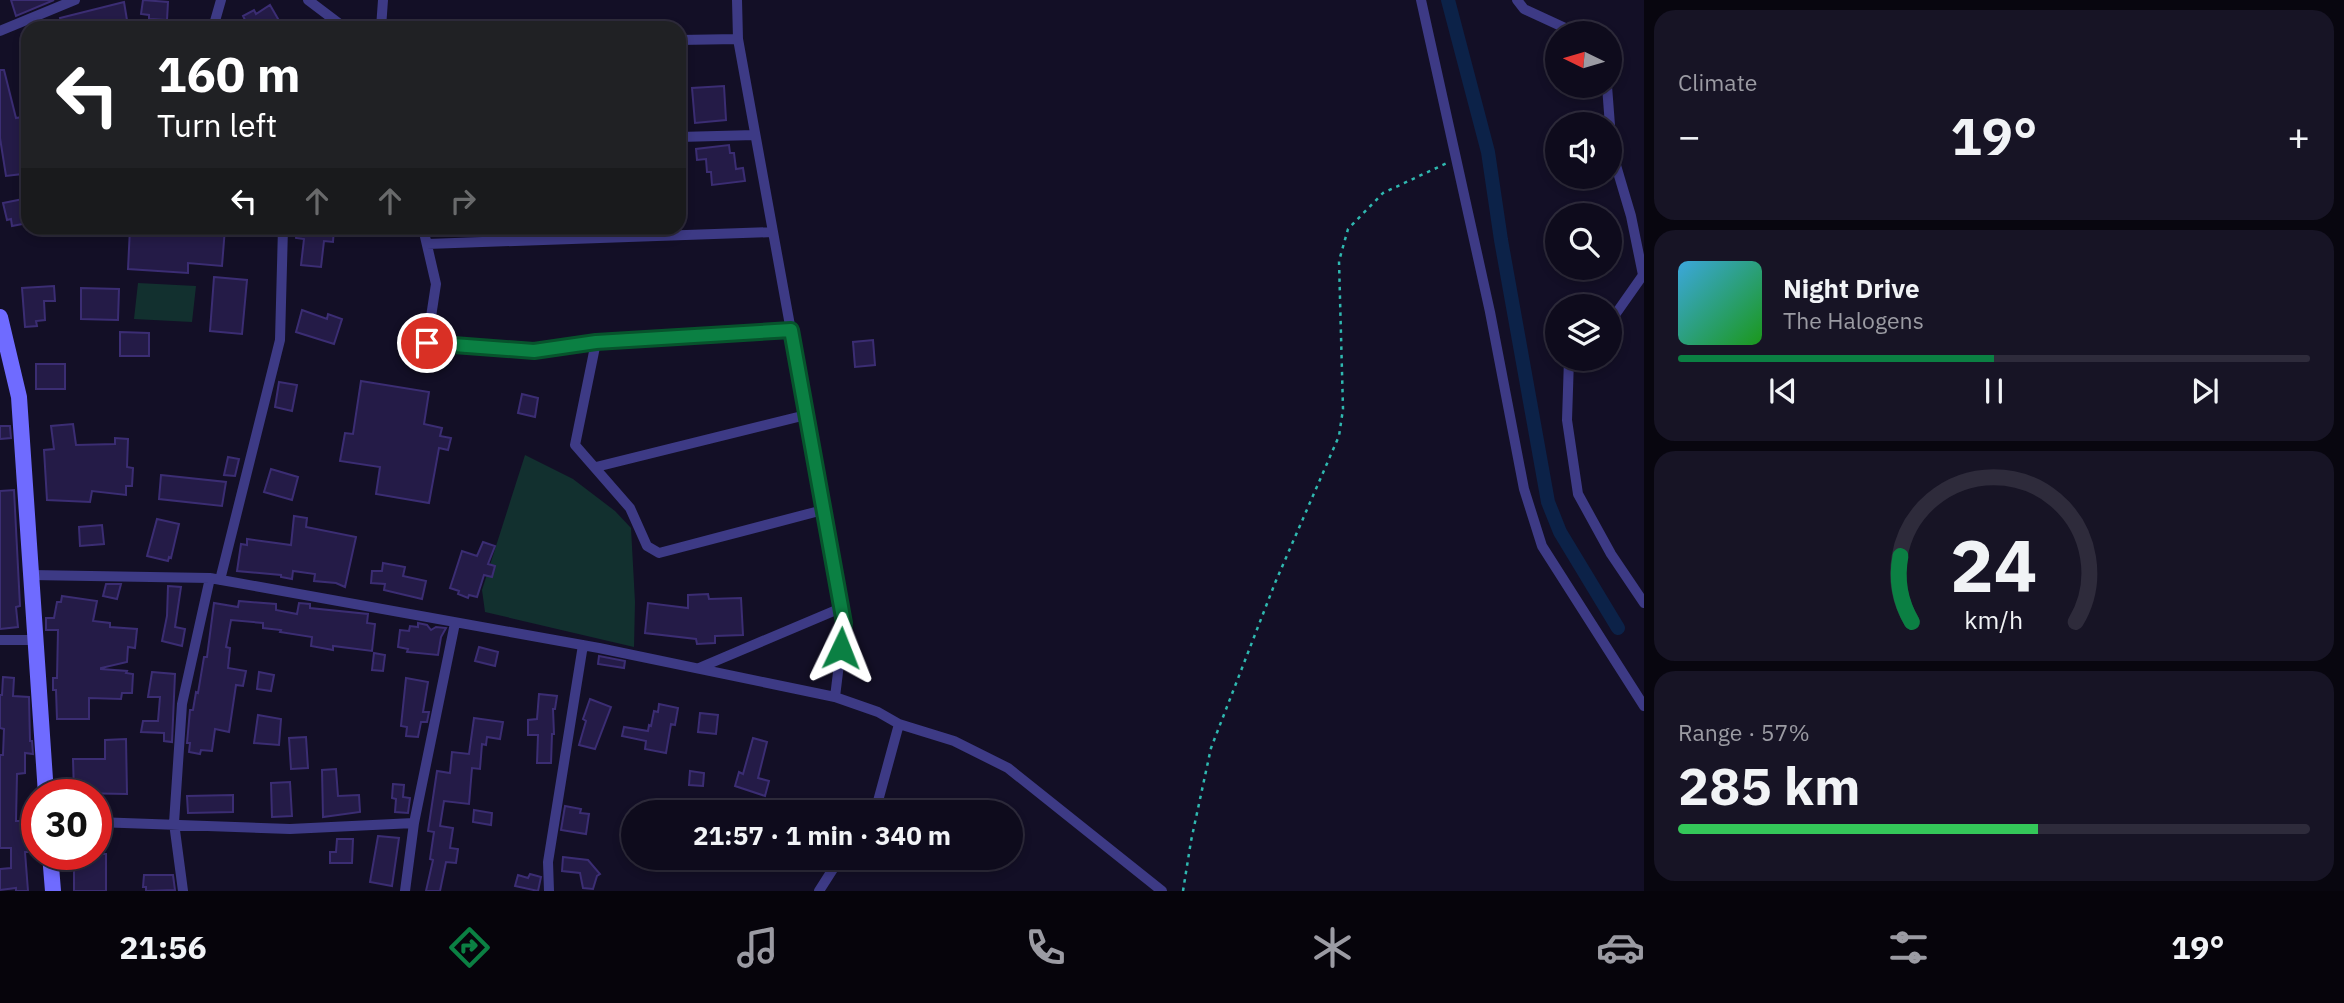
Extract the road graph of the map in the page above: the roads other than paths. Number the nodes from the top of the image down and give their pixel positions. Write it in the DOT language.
graph roads {
  1 [pos="75,0"];
  2 [pos="221,0"];
  3 [pos="308,0"];
  4 [pos="383,0"];
  5 [pos="737,0"];
  6 [pos="1421,0"];
  7 [pos="1517,0"];
  8 [pos="22,21"];
  9 [pos="215,21"];
  10 [pos="336,21"];
  11 [pos="382,21"];
  12 [pos="1550,21"];
  13 [pos="21,22"];
  14 [pos="0,30"];
  15 [pos="738,39"];
  16 [pos="686,40"];
  17 [pos="1608,98"];
  18 [pos="755,135"];
  19 [pos="686,137"];
  20 [pos="773,232"];
  21 [pos="283,235"];
  22 [pos="425,235"];
  23 [pos="427,244"];
  24 [pos="1622,305"];
  25 [pos="0,317"];
  26 [pos="791,330"];
  27 [pos="596,342"];
  28 [pos="1569,371"];
  29 [pos="806,415"];
  30 [pos="596,467"];
  31 [pos="824,510"];
  32 [pos="31,575"];
  33 [pos="215,579"];
  34 [pos="1644,603"];
  35 [pos="841,608"];
  36 [pos="455,623"];
  37 [pos="0,640"];
  38 [pos="35,640"];
  39 [pos="583,645"];
  40 [pos="699,668"];
  41 [pos="835,697"];
  42 [pos="1644,706"];
  43 [pos="899,724"];
  44 [pos="45,779"];
  45 [pos="878,800"];
  46 [pos="112,822"];
  47 [pos="174,823"];
  48 [pos="414,823"];
  49 [pos="51,870"];
  50 [pos="832,870"];
  51 [pos="52,891"];
  52 [pos="183,891"];
  53 [pos="405,891"];
  54 [pos="550,891"];
  55 [pos="819,891"];
  56 [pos="1161,891"];
  1 -- 8 [label="street"];
  2 -- 9 [label="street"];
  3 -- 10 [label="street"];
  4 -- 11 [label="street"];
  5 -- 15 [label="street"];
  6 -- 42 [label="street"];
  7 -- 12 [label="street"];
  13 -- 14 [label="street"];
  15 -- 16 [label="street"];
  15 -- 18 [label="street"];
  17 -- 24 [label="street"];
  18 -- 19 [label="street"];
  18 -- 20 [label="street"];
  20 -- 23 [label="street"];
  20 -- 26 [label="street"];
  21 -- 33 [label="street"];
  22 -- 23 [label="street"];
  23 -- 27 [label="street"];
  25 -- 32 [label="main road"];
  26 -- 27 [label="street"];
  26 -- 29 [label="street"];
  27 -- 30 [label="street"];
  28 -- 34 [label="street"];
  29 -- 30 [label="street"];
  29 -- 31 [label="street"];
  30 -- 31 [label="street"];
  31 -- 35 [label="street"];
  32 -- 33 [label="street"];
  32 -- 38 [label="main road"];
  33 -- 36 [label="street"];
  33 -- 47 [label="street"];
  35 -- 40 [label="street"];
  35 -- 41 [label="street"];
  36 -- 39 [label="street"];
  36 -- 48 [label="street"];
  37 -- 38 [label="street"];
  38 -- 44 [label="main road"];
  39 -- 40 [label="street"];
  39 -- 54 [label="street"];
  40 -- 41 [label="street"];
  41 -- 43 [label="street"];
  43 -- 45 [label="street"];
  43 -- 56 [label="street"];
  46 -- 47 [label="street"];
  47 -- 48 [label="street"];
  47 -- 52 [label="street"];
  48 -- 53 [label="street"];
  49 -- 51 [label="main road"];
  50 -- 55 [label="street"];
}
